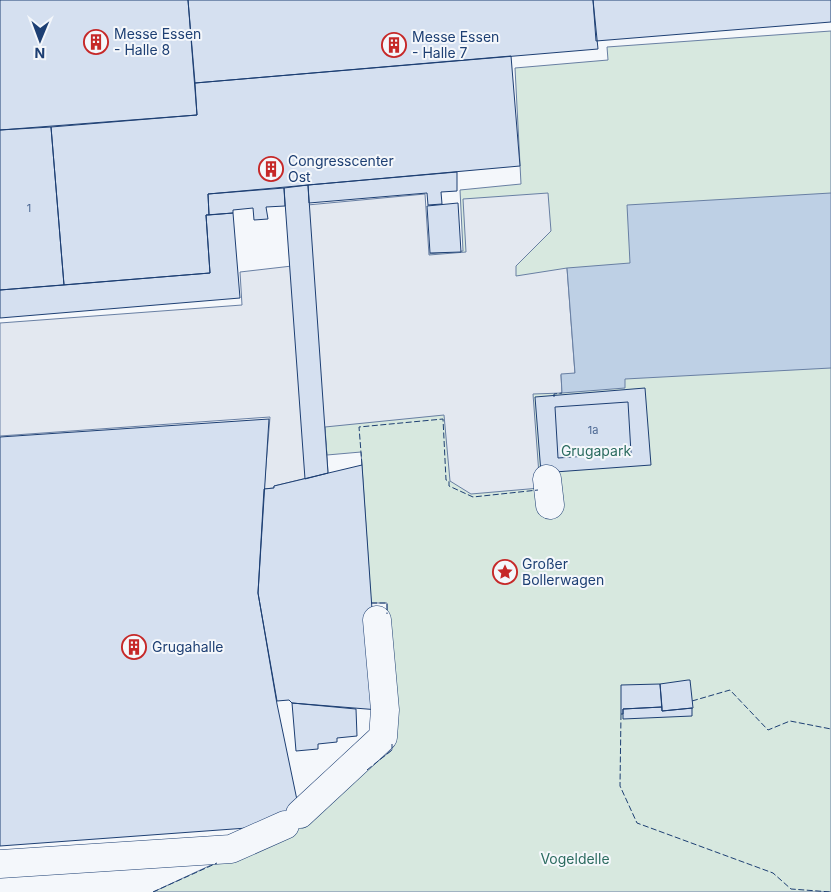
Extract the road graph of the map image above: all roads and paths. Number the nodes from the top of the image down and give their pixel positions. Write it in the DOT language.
graph roads {
  1 [pos="377,620"];
  2 [pos="0,864"];
  1 -- 2 [label="lane"];
}
